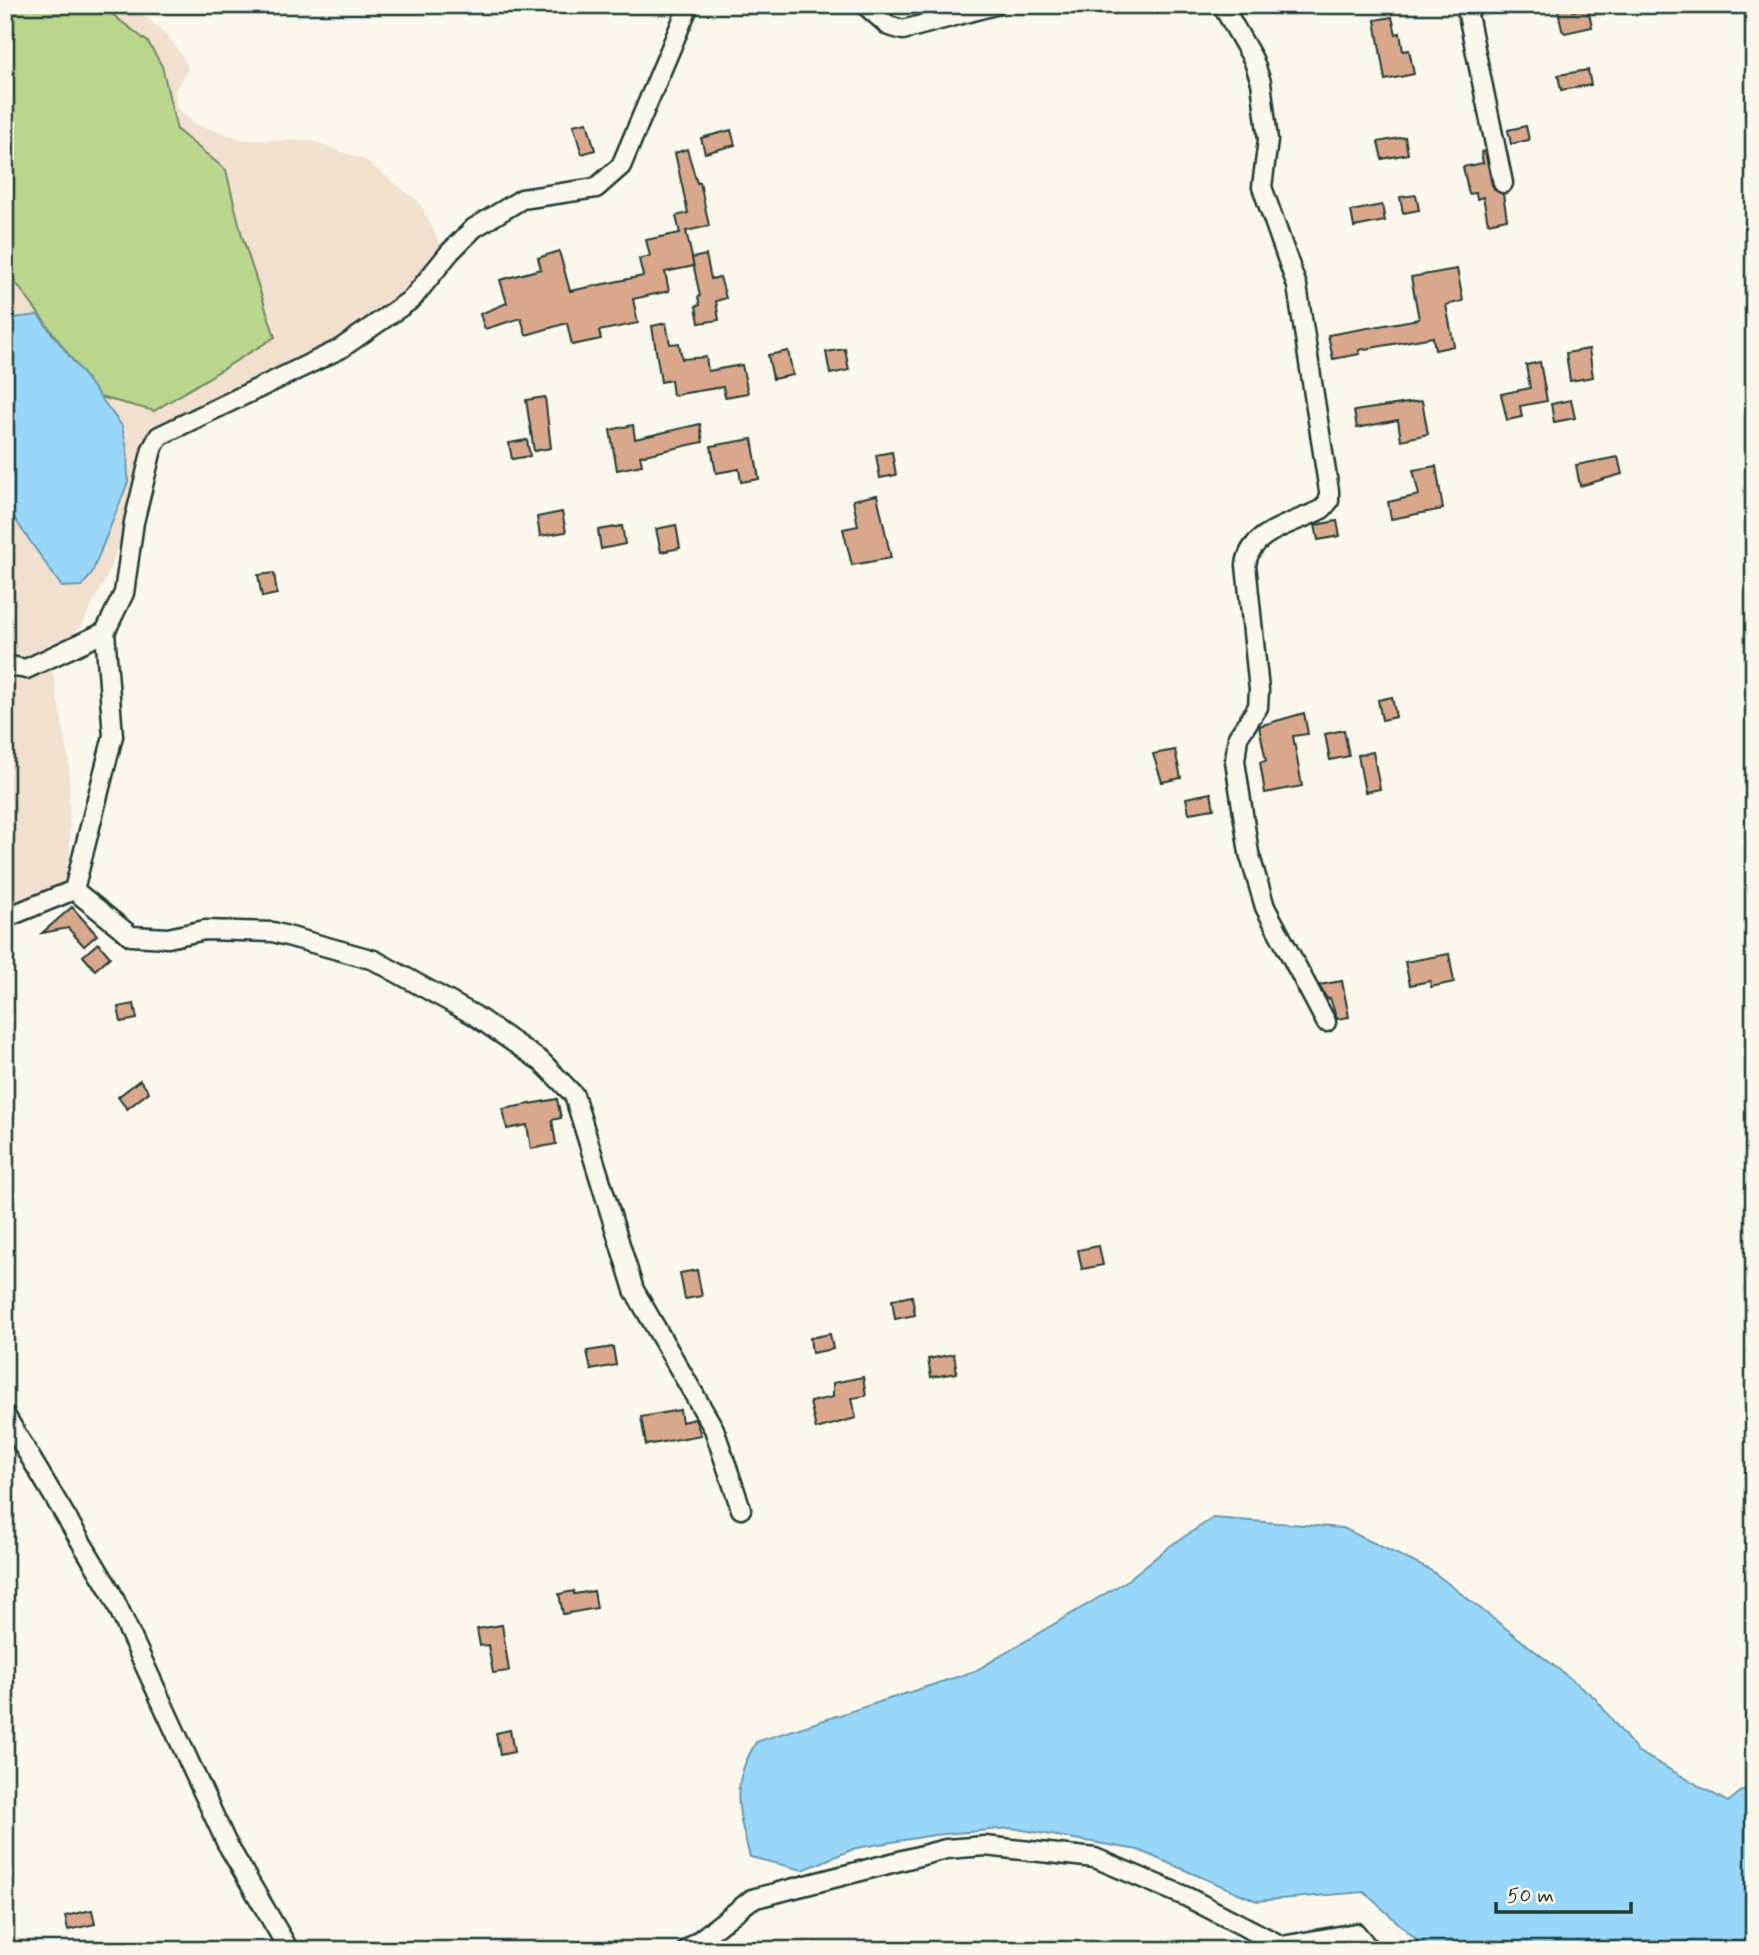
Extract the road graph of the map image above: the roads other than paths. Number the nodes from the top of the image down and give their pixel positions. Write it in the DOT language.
graph roads {
  1 [pos="689,5"];
  2 [pos="865,5"];
  3 [pos="995,5"];
  4 [pos="1222,5"];
  5 [pos="1466,5"];
  6 [pos="1503,183"];
  7 [pos="104,632"];
  8 [pos="5,665"];
  9 [pos="74,890"];
  10 [pos="5,918"];
  11 [pos="1326,1022"];
  12 [pos="5,1415"];
  13 [pos="741,1509"];
  14 [pos="289,1950"];
  15 [pos="687,1950"];
  16 [pos="1370,1950"];
  1 -- 7 [label="street"];
  2 -- 3 [label="street"];
  4 -- 11 [label="street"];
  5 -- 6 [label="street"];
  7 -- 8 [label="street"];
  7 -- 9 [label="street"];
  9 -- 10 [label="street"];
  9 -- 13 [label="street"];
  12 -- 14 [label="street"];
  15 -- 16 [label="street"];
}
